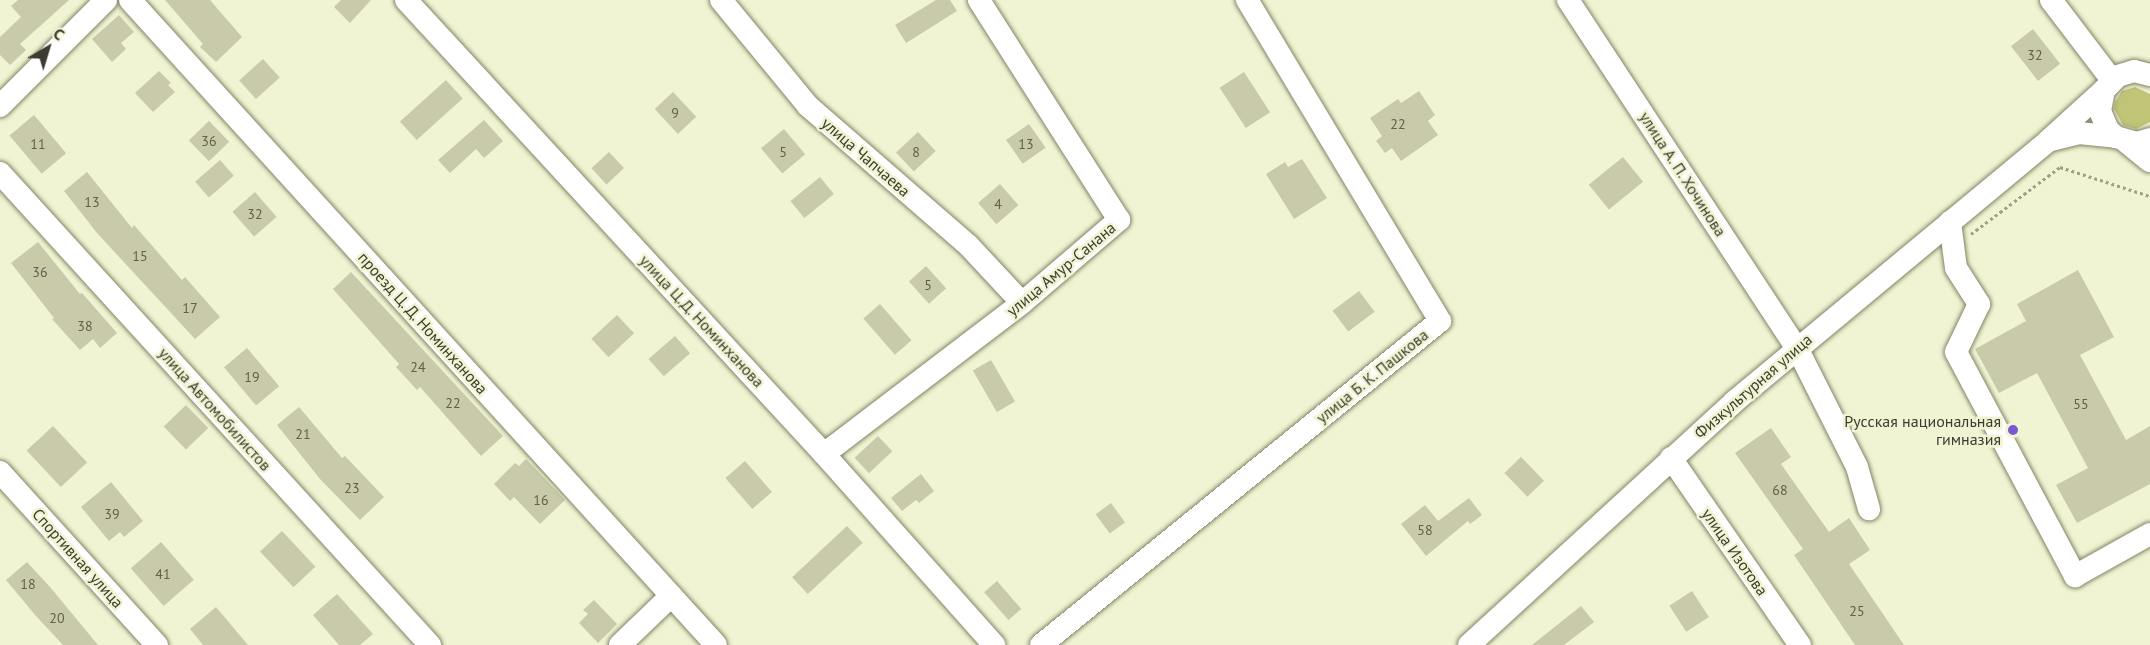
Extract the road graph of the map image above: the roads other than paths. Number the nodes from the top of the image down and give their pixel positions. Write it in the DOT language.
graph roads {
  1 [pos="106,0"];
  2 [pos="130,0"];
  3 [pos="406,0"];
  4 [pos="721,0"];
  5 [pos="979,0"];
  6 [pos="1247,0"];
  7 [pos="1568,0"];
  8 [pos="2051,0"];
  9 [pos="2150,54"];
  10 [pos="2150,75"];
  11 [pos="2113,81"];
  12 [pos="0,106"];
  13 [pos="2120,139"];
  14 [pos="2150,139"];
  15 [pos="2049,140"];
  16 [pos="2150,161"];
  17 [pos="0,173"];
  18 [pos="1950,222"];
  19 [pos="1022,303"];
  20 [pos="1797,348"];
  21 [pos="824,454"];
  22 [pos="1671,458"];
  23 [pos="0,472"];
  24 [pos="1869,509"];
  25 [pos="2150,534"];
  26 [pos="671,596"];
  27 [pos="157,645"];
  28 [pos="430,645"];
  29 [pos="620,645"];
  30 [pos="716,645"];
  31 [pos="994,645"];
  32 [pos="1041,645"];
  33 [pos="1468,645"];
  34 [pos="1800,645"];
  1 -- 12 [label="street"];
  2 -- 26 [label="street, проезд Ц. Д. Номинханова"];
  3 -- 21 [label="street, улица Ц.Д. Номинханова"];
  4 -- 19 [label="street, улица Чапчаева"];
  5 -- 19 [label="street, улица Амур-Санана"];
  6 -- 32 [label="street, улица Б. К. Пашкова"];
  7 -- 20 [label="street, улица А. П. Хочинова"];
  8 -- 11 [label="street"];
  9 -- 11 [label="street, Физкультурная улица"];
  10 -- 11 [label="street"];
  11 -- 13 [label="street"];
  11 -- 15 [label="street, Физкультурная улица"];
  13 -- 14 [label="street, Физкультурная улица"];
  13 -- 15 [label="street, Физкультурная улица"];
  13 -- 16 [label="street"];
  15 -- 18 [label="street, Физкультурная улица"];
  17 -- 28 [label="street, улица Автомобилистов"];
  18 -- 20 [label="street, Физкультурная улица"];
  18 -- 25 [label="street"];
  19 -- 21 [label="street, улица Амур-Санана"];
  20 -- 22 [label="street, Физкультурная улица"];
  20 -- 24 [label="street, улица А. П. Хочинова"];
  21 -- 31 [label="street, улица Ц.Д. Номинханова"];
  22 -- 33 [label="street, Физкультурная улица"];
  22 -- 34 [label="street, улица Изотова"];
  23 -- 27 [label="street, Спортивная улица"];
  26 -- 29 [label="street"];
  26 -- 30 [label="street, проезд Ц. Д. Номинханова"];
}
